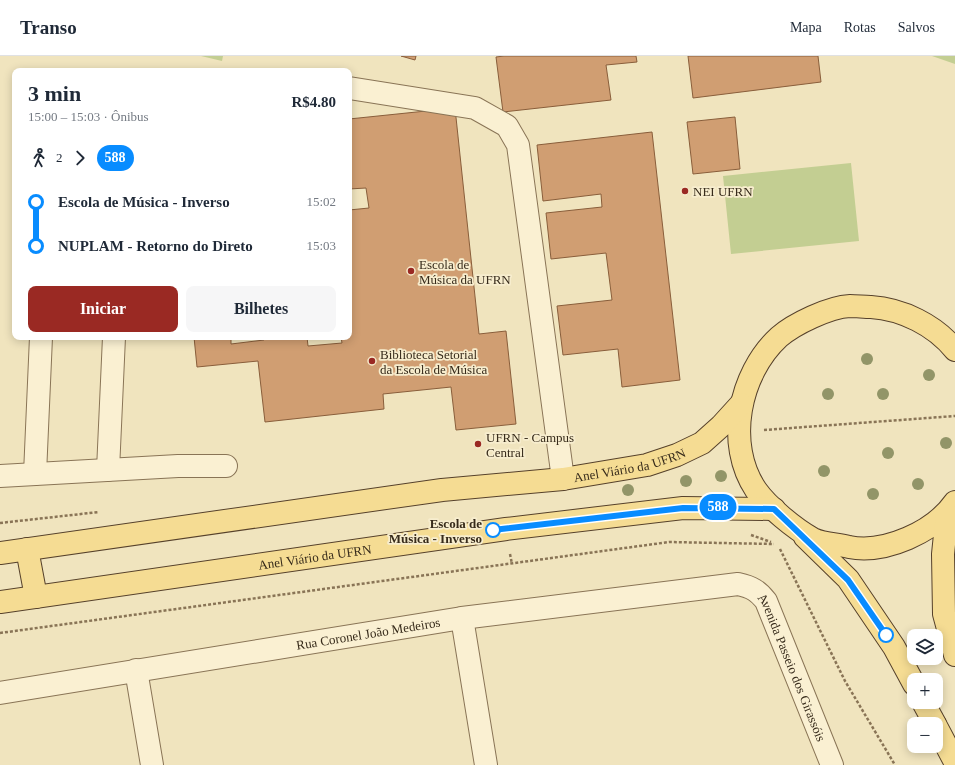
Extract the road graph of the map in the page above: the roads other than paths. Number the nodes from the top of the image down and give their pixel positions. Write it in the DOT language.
graph roads {
  1 [pos="352,88"];
  2 [pos="41,340"];
  3 [pos="114,340"];
  4 [pos="955,348"];
  5 [pos="741,404"];
  6 [pos="226,466"];
  7 [pos="108,470"];
  8 [pos="35,474"];
  9 [pos="0,476"];
  10 [pos="563,479"];
  11 [pos="951,509"];
  12 [pos="781,515"];
  13 [pos="27,549"];
  14 [pos="0,553"];
  15 [pos="738,584"];
  16 [pos="36,597"];
  17 [pos="0,602"];
  18 [pos="462,618"];
  19 [pos="955,655"];
  20 [pos="136,670"];
  21 [pos="908,673"];
  22 [pos="0,693"];
  23 [pos="943,740"];
  24 [pos="955,762"];
  25 [pos="152,765"];
  26 [pos="486,765"];
  27 [pos="832,765"];
  1 -- 10 [label="street"];
  2 -- 8 [label="street"];
  3 -- 7 [label="street"];
  4 -- 5 [label="main road"];
  5 -- 10 [label="main road, Anel Viário da UFRN"];
  5 -- 12 [label="main road"];
  6 -- 7 [label="street"];
  7 -- 8 [label="street"];
  8 -- 9 [label="street"];
  10 -- 13 [label="main road, Anel Viário da UFRN"];
  11 -- 12 [label="main road"];
  11 -- 19 [label="main road"];
  12 -- 16 [label="main road, Anel Viário da UFRN"];
  12 -- 21 [label="main road"];
  13 -- 14 [label="main road, Anel Viário da UFRN"];
  13 -- 16 [label="main road"];
  15 -- 18 [label="street, Rua Coronel João Medeiros"];
  15 -- 27 [label="street, Avenida Passeio dos Girassóis"];
  16 -- 17 [label="main road, Anel Viário da UFRN"];
  18 -- 20 [label="street, Rua Coronel João Medeiros"];
  18 -- 26 [label="street"];
  20 -- 22 [label="street, Rua Coronel João Medeiros"];
  20 -- 25 [label="street"];
  23 -- 24 [label="main road"];
}
